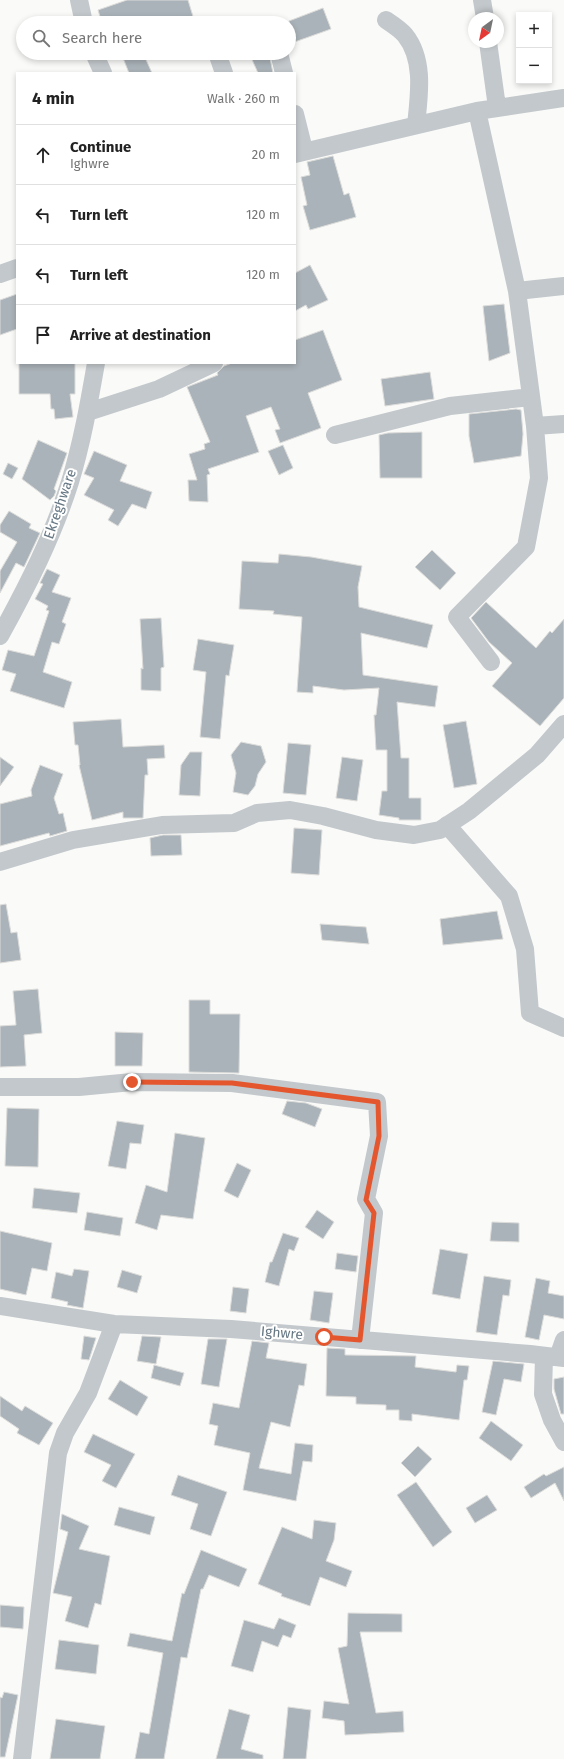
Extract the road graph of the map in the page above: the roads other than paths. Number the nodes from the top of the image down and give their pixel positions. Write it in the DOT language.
graph roads {
  1 [pos="79,0"];
  2 [pos="482,0"];
  3 [pos="484,12"];
  4 [pos="82,16"];
  5 [pos="386,20"];
  6 [pos="489,48"];
  7 [pos="97,60"];
  8 [pos="219,60"];
  9 [pos="281,60"];
  10 [pos="103,72"];
  11 [pos="224,72"];
  12 [pos="284,72"];
  13 [pos="564,98"];
  14 [pos="498,107"];
  15 [pos="477,111"];
  16 [pos="296,122"];
  17 [pos="416,124"];
  18 [pos="300,152"];
  19 [pos="16,268"];
  20 [pos="0,274"];
  21 [pos="564,286"];
  22 [pos="517,291"];
  23 [pos="96,364"];
  24 [pos="212,364"];
  25 [pos="530,397"];
  26 [pos="88,412"];
  27 [pos="564,424"];
  28 [pos="535,426"];
  29 [pos="335,435"];
  30 [pos="0,636"];
  31 [pos="491,662"];
  32 [pos="564,724"];
  33 [pos="446,826"];
  34 [pos="0,862"];
  35 [pos="564,1028"];
  36 [pos="0,1087"];
  37 [pos="0,1306"];
  38 [pos="114,1324"];
  39 [pos="360,1340"];
  40 [pos="564,1340"];
  41 [pos="555,1357"];
  42 [pos="564,1442"];
  43 [pos="22,1759"];
  1 -- 4 [label="street"];
  2 -- 3 [label="street"];
  5 -- 17 [label="street"];
  6 -- 14 [label="street"];
  7 -- 10 [label="street"];
  8 -- 11 [label="street"];
  9 -- 12 [label="street"];
  13 -- 14 [label="street"];
  14 -- 15 [label="street"];
  15 -- 17 [label="street"];
  15 -- 22 [label="street"];
  16 -- 18 [label="street"];
  17 -- 18 [label="street"];
  19 -- 20 [label="street"];
  21 -- 22 [label="street"];
  22 -- 25 [label="street"];
  23 -- 26 [label="street, Ekreghware"];
  24 -- 26 [label="street"];
  25 -- 28 [label="street"];
  25 -- 29 [label="street"];
  26 -- 30 [label="street, Ekreghware"];
  27 -- 28 [label="street"];
  28 -- 31 [label="street"];
  32 -- 33 [label="street"];
  33 -- 34 [label="street"];
  33 -- 35 [label="street"];
  36 -- 39 [label="street"];
  37 -- 38 [label="street, Ighwre"];
  38 -- 39 [label="street, Ighwre"];
  38 -- 43 [label="street"];
  39 -- 41 [label="street, Ighwre"];
  40 -- 41 [label="street"];
  41 -- 42 [label="street"];
}
